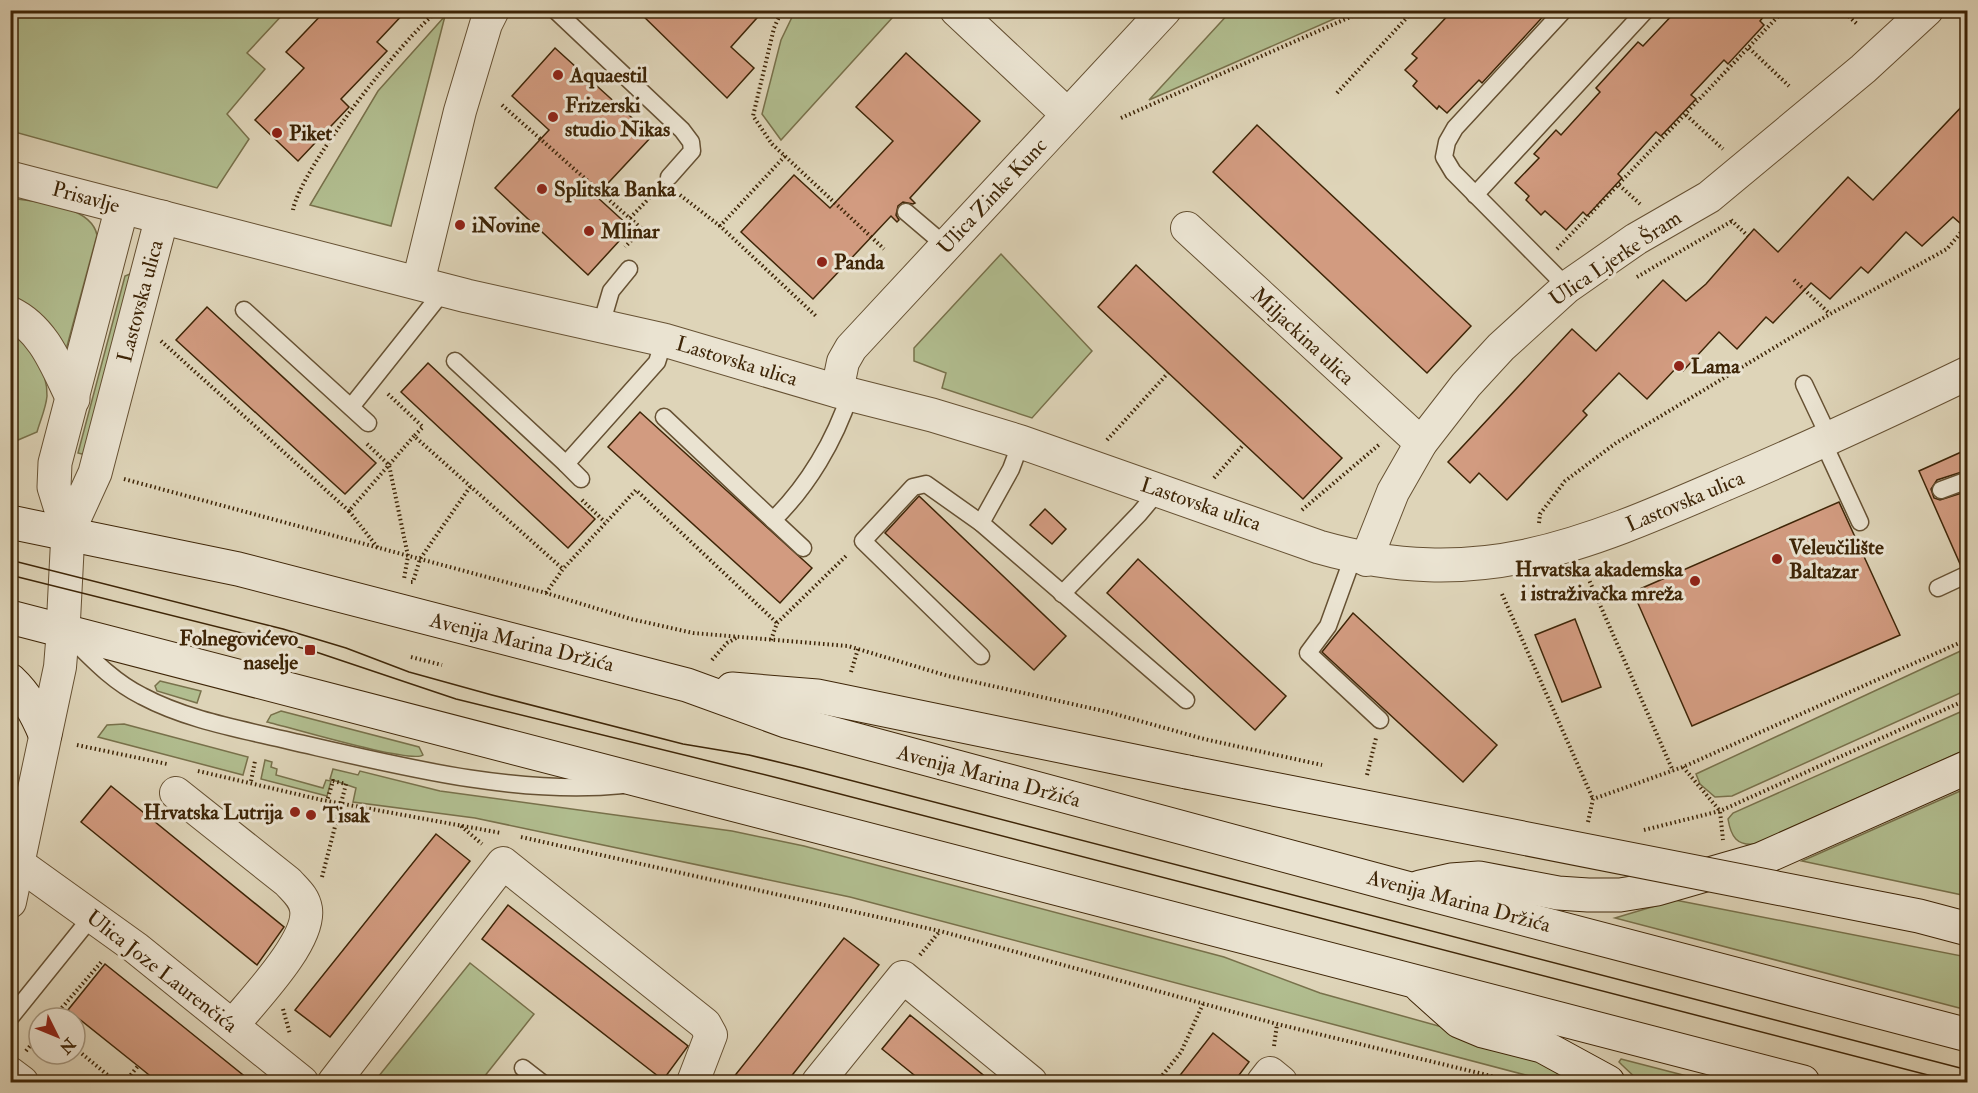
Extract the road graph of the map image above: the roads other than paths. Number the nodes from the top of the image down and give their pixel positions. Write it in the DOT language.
graph roads {
  1 [pos="493,10"];
  2 [pos="555,10"];
  3 [pos="956,10"];
  4 [pos="1165,10"];
  5 [pos="1564,10"];
  6 [pos="1646,10"];
  7 [pos="1928,10"];
  8 [pos="1067,114"];
  9 [pos="10,178"];
  10 [pos="667,180"];
  11 [pos="1475,195"];
  12 [pos="122,207"];
  13 [pos="906,212"];
  14 [pos="162,217"];
  15 [pos="1187,228"];
  16 [pos="946,246"];
  17 [pos="629,269"];
  18 [pos="431,287"];
  19 [pos="1567,287"];
  20 [pos="244,310"];
  21 [pos="10,313"];
  22 [pos="601,325"];
  23 [pos="664,340"];
  24 [pos="455,361"];
  25 [pos="1968,373"];
  26 [pos="1804,384"];
  27 [pos="843,393"];
  28 [pos="73,399"];
  29 [pos="351,408"];
  30 [pos="664,417"];
  31 [pos="364,430"];
  32 [pos="1827,441"];
  33 [pos="1022,442"];
  34 [pos="1421,442"];
  35 [pos="566,464"];
  36 [pos="581,479"];
  37 [pos="1968,480"];
  38 [pos="1159,490"];
  39 [pos="1941,490"];
  40 [pos="773,520"];
  41 [pos="10,522"];
  42 [pos="1860,522"];
  43 [pos="981,523"];
  44 [pos="68,532"];
  45 [pos="803,548"];
  46 [pos="1360,558"];
  47 [pos="1968,574"];
  48 [pos="1938,588"];
  49 [pos="1062,594"];
  50 [pos="10,617"];
  51 [pos="63,630"];
  52 [pos="981,656"];
  53 [pos="10,680"];
  54 [pos="687,685"];
  55 [pos="1186,700"];
  56 [pos="1380,720"];
  57 [pos="45,734"];
  58 [pos="1968,767"];
  59 [pos="647,782"];
  60 [pos="176,793"];
  61 [pos="20,806"];
  62 [pos="19,864"];
  63 [pos="1410,889"];
  64 [pos="10,902"];
  65 [pos="93,915"];
  66 [pos="1968,929"];
  67 [pos="1418,984"];
  68 [pos="10,1018"];
  69 [pos="233,1025"];
  70 [pos="1968,1035"];
  71 [pos="523,1068"];
  72 [pos="10,1073"];
  73 [pos="22,1083"];
  74 [pos="302,1083"];
  75 [pos="334,1083"];
  76 [pos="541,1083"];
  77 [pos="693,1083"];
  78 [pos="818,1083"];
  79 [pos="1030,1083"];
  80 [pos="1263,1083"];
  81 [pos="1281,1083"];
  82 [pos="1608,1083"];
  83 [pos="1803,1083"];
  1 -- 18 [label="street"];
  2 -- 10 [label="lane"];
  3 -- 8 [label="street"];
  4 -- 8 [label="street, Ulica Zinke Kunc"];
  5 -- 11 [label="lane"];
  6 -- 11 [label="lane"];
  7 -- 19 [label="street, Ulica Ljerke Šram"];
  8 -- 16 [label="street, Ulica Zinke Kunc"];
  9 -- 12 [label="main road, Prisavlje"];
  11 -- 19 [label="lane"];
  12 -- 14 [label="main road, Prisavlje"];
  12 -- 28 [label="main road, Lastovska ulica"];
  13 -- 16 [label="lane"];
  14 -- 18 [label="main road, Lastovska ulica"];
  14 -- 44 [label="main road, Lastovska ulica"];
  15 -- 34 [label="street, Miljackina ulica"];
  16 -- 27 [label="street, Ulica Zinke Kunc"];
  17 -- 22 [label="lane"];
  18 -- 22 [label="main road, Lastovska ulica"];
  18 -- 29 [label="lane"];
  19 -- 34 [label="street, Ulica Ljerke Šram"];
  20 -- 29 [label="lane"];
  21 -- 28 [label="main road"];
  22 -- 23 [label="main road, Lastovska ulica"];
  23 -- 27 [label="main road, Lastovska ulica"];
  23 -- 35 [label="lane"];
  24 -- 35 [label="lane"];
  25 -- 32 [label="main road, Lastovska ulica"];
  26 -- 32 [label="lane"];
  27 -- 33 [label="main road, Lastovska ulica"];
  27 -- 40 [label="lane"];
  28 -- 44 [label="main road, Lastovska ulica"];
  29 -- 31 [label="lane"];
  30 -- 40 [label="lane"];
  32 -- 42 [label="lane"];
  32 -- 46 [label="main road, Lastovska ulica"];
  33 -- 38 [label="main road, Lastovska ulica"];
  33 -- 43 [label="lane"];
  34 -- 46 [label="street, Ulica Ljerke Šram"];
  35 -- 36 [label="lane"];
  37 -- 39 [label="lane"];
  38 -- 46 [label="main road, Lastovska ulica"];
  38 -- 49 [label="lane"];
  40 -- 45 [label="lane"];
  41 -- 44 [label="main road, Avenija Marina Držića"];
  43 -- 49 [label="lane"];
  43 -- 52 [label="lane"];
  44 -- 51 [label="main road, Lastovska ulica"];
  44 -- 54 [label="main road, Avenija Marina Držića"];
  46 -- 56 [label="lane"];
  47 -- 48 [label="lane"];
  49 -- 55 [label="lane"];
  50 -- 51 [label="main road"];
  51 -- 57 [label="street"];
  51 -- 59 [label="main road"];
  51 -- 59 [label="lane"];
  53 -- 57 [label="main road"];
  54 -- 63 [label="main road, Avenija Marina Držića"];
  54 -- 66 [label="main road, bridge"];
  57 -- 61 [label="street"];
  58 -- 63 [label="main road"];
  59 -- 67 [label="main road"];
  60 -- 69 [label="street"];
  61 -- 62 [label="street"];
  62 -- 64 [label="street"];
  62 -- 65 [label="street, Ulica Joze Laurenčića"];
  63 -- 70 [label="main road, Avenija Marina Držića"];
  65 -- 68 [label="lane"];
  65 -- 69 [label="street, Ulica Joze Laurenčića"];
  67 -- 82 [label="main road"];
  67 -- 83 [label="main road"];
  69 -- 74 [label="street, Ulica Joze Laurenčića"];
  71 -- 76 [label="lane"];
  72 -- 73 [label="street"];
  75 -- 77 [label="street"];
  78 -- 79 [label="street"];
  80 -- 81 [label="street"];
}
